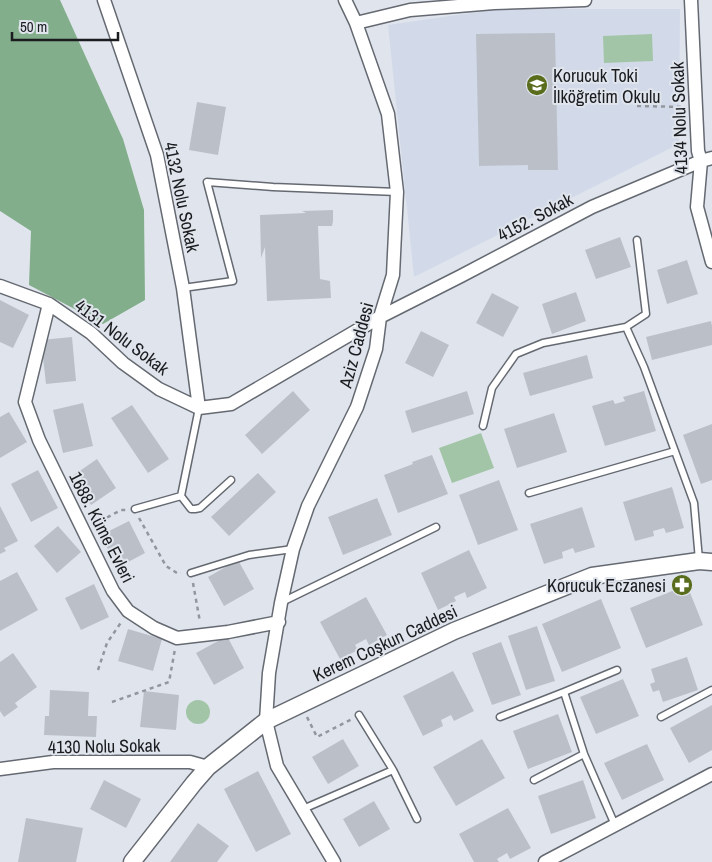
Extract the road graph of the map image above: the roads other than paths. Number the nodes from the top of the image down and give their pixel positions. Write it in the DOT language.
graph roads {
  1 [pos="104,0"];
  2 [pos="345,0"];
  3 [pos="585,0"];
  4 [pos="691,0"];
  5 [pos="356,22"];
  6 [pos="706,160"];
  7 [pos="397,192"];
  8 [pos="637,240"];
  9 [pos="712,262"];
  10 [pos="0,286"];
  11 [pos="183,288"];
  12 [pos="49,304"];
  13 [pos="380,317"];
  14 [pos="626,327"];
  15 [pos="199,408"];
  16 [pos="483,426"];
  17 [pos="675,451"];
  18 [pos="230,480"];
  19 [pos="529,493"];
  20 [pos="181,496"];
  21 [pos="135,509"];
  22 [pos="436,527"];
  23 [pos="293,549"];
  24 [pos="705,562"];
  25 [pos="191,573"];
  26 [pos="282,603"];
  27 [pos="279,622"];
  28 [pos="617,670"];
  29 [pos="712,690"];
  30 [pos="564,692"];
  31 [pos="359,715"];
  32 [pos="500,717"];
  33 [pos="661,718"];
  34 [pos="266,721"];
  35 [pos="584,754"];
  36 [pos="208,767"];
  37 [pos="1,768"];
  38 [pos="393,770"];
  39 [pos="712,774"];
  40 [pos="534,780"];
  41 [pos="303,809"];
  42 [pos="417,819"];
  43 [pos="616,824"];
  44 [pos="132,862"];
  45 [pos="334,862"];
  46 [pos="545,862"];
  1 -- 11 [label="street, 4132 Nolu Sokak"];
  2 -- 5 [label="street, Aziz Caddesi"];
  3 -- 5 [label="street"];
  4 -- 6 [label="street, 4134 Nolu Sokak"];
  5 -- 7 [label="street, Aziz Caddesi"];
  6 -- 9 [label="street, 4134 Nolu Sokak"];
  6 -- 13 [label="street, 4152. Sokak"];
  7 -- 11 [label="lane"];
  7 -- 13 [label="street, Aziz Caddesi"];
  8 -- 14 [label="lane"];
  10 -- 12 [label="street, 4131 Nolu Sokak"];
  11 -- 15 [label="street, 4132 Nolu Sokak"];
  12 -- 15 [label="street, 4131 Nolu Sokak"];
  12 -- 27 [label="street, 1688. Küme Evleri"];
  13 -- 15 [label="street"];
  13 -- 23 [label="street, Aziz Caddesi"];
  14 -- 16 [label="lane"];
  14 -- 17 [label="lane"];
  15 -- 20 [label="lane"];
  17 -- 19 [label="lane"];
  17 -- 24 [label="lane"];
  18 -- 20 [label="lane"];
  20 -- 21 [label="lane"];
  22 -- 26 [label="lane"];
  23 -- 25 [label="lane"];
  23 -- 26 [label="street, Aziz Caddesi"];
  24 -- 34 [label="street, Kerem Coşkun Caddesi"];
  26 -- 27 [label="street, Aziz Caddesi"];
  27 -- 34 [label="street, Aziz Caddesi"];
  28 -- 30 [label="lane"];
  29 -- 33 [label="lane"];
  30 -- 32 [label="lane"];
  30 -- 35 [label="lane"];
  31 -- 38 [label="lane"];
  34 -- 36 [label="street, Kerem Coşkun Caddesi"];
  34 -- 41 [label="street, Aziz Caddesi"];
  35 -- 40 [label="lane"];
  35 -- 43 [label="lane"];
  36 -- 37 [label="street, 4130 Nolu Sokak"];
  36 -- 44 [label="street, Kerem Coşkun Caddesi"];
  38 -- 41 [label="lane"];
  38 -- 42 [label="lane"];
  39 -- 43 [label="street"];
  41 -- 45 [label="street, Aziz Caddesi"];
  43 -- 46 [label="street"];
}
